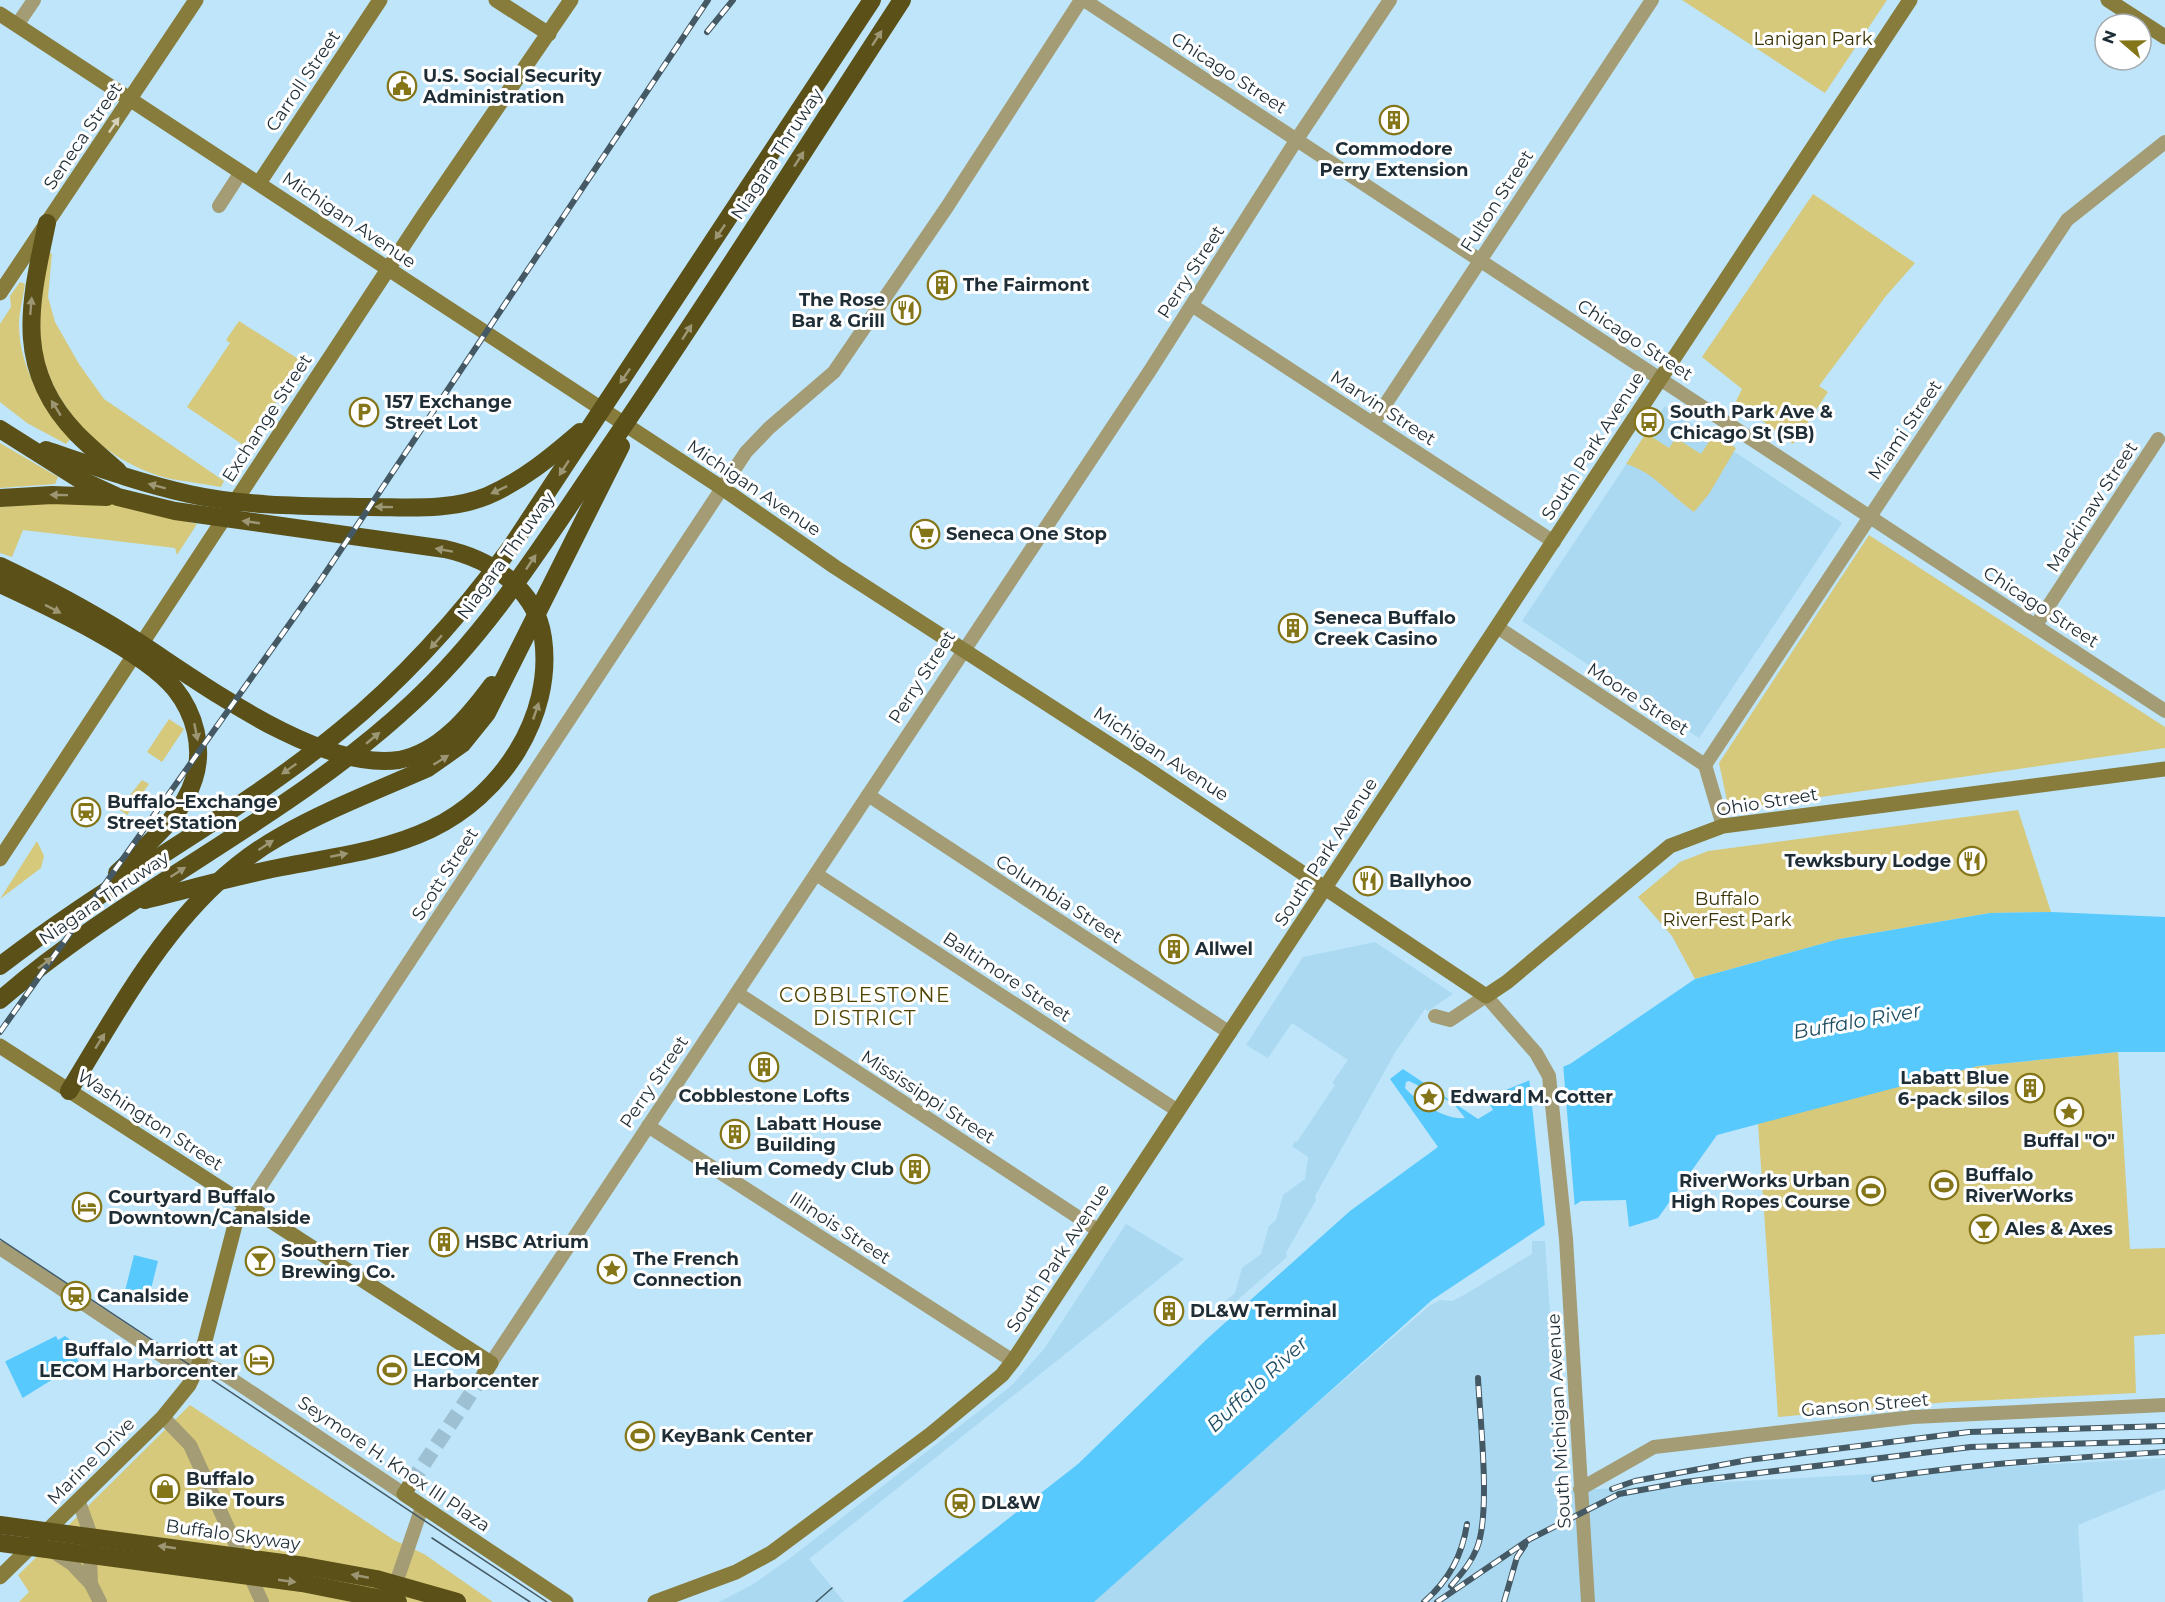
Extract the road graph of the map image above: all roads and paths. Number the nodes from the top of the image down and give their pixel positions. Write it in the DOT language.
graph roads {
  1 [pos="34,0"];
  2 [pos="196,0"];
  3 [pos="380,0"];
  4 [pos="496,0"];
  5 [pos="571,0"];
  6 [pos="872,0"];
  7 [pos="902,0"];
  8 [pos="1082,0"];
  9 [pos="1390,0"];
  10 [pos="1652,0"];
  11 [pos="1910,0"];
  12 [pos="2108,0"];
  13 [pos="0,14"];
  14 [pos="17,25"];
  15 [pos="549,34"];
  16 [pos="2165,36"];
  17 [pos="132,99"];
  18 [pos="1297,139"];
  19 [pos="2165,142"];
  20 [pos="241,172"];
  21 [pos="259,183"];
  22 [pos="219,206"];
  23 [pos="47,223"];
  24 [pos="1481,260"];
  25 [pos="0,293"];
  26 [pos="1193,306"];
  27 [pos="1661,379"];
  28 [pos="655,381"];
  29 [pos="596,419"];
  30 [pos="1373,423"];
  31 [pos="0,429"];
  32 [pos="2158,439"];
  33 [pos="22,441"];
  34 [pos="124,476"];
  35 [pos="722,488"];
  36 [pos="118,497"];
  37 [pos="0,498"];
  38 [pos="1870,515"];
  39 [pos="1554,542"];
  40 [pos="0,566"];
  41 [pos="0,584"];
  42 [pos="2036,626"];
  43 [pos="1497,627"];
  44 [pos="528,631"];
  45 [pos="963,649"];
  46 [pos="2165,711"];
  47 [pos="1705,765"];
  48 [pos="2165,769"];
  49 [pos="868,795"];
  50 [pos="1723,826"];
  51 [pos="0,859"];
  52 [pos="816,874"];
  53 [pos="1325,888"];
  54 [pos="86,902"];
  55 [pos="129,904"];
  56 [pos="0,966"];
  57 [pos="737,993"];
  58 [pos="1486,996"];
  59 [pos="0,1000"];
  60 [pos="1436,1016"];
  61 [pos="1230,1033"];
  62 [pos="0,1046"];
  63 [pos="69,1091"];
  64 [pos="1178,1111"];
  65 [pos="648,1126"];
  66 [pos="247,1207"];
  67 [pos="1099,1231"];
  68 [pos="0,1239"];
  69 [pos="0,1248"];
  70 [pos="1013,1361"];
  71 [pos="196,1364"];
  72 [pos="488,1369"];
  73 [pos="2165,1405"];
  74 [pos="163,1417"];
  75 [pos="407,1488"];
  76 [pos="1580,1489"];
  77 [pos="79,1502"];
  78 [pos="422,1507"];
  79 [pos="0,1525"];
  80 [pos="0,1543"];
  81 [pos="30,1548"];
  82 [pos="0,1577"];
  83 [pos="91,1584"];
  84 [pos="100,1602"];
  85 [pos="262,1602"];
  86 [pos="390,1602"];
  87 [pos="398,1602"];
  88 [pos="457,1602"];
  89 [pos="566,1602"];
  90 [pos="655,1602"];
  91 [pos="1588,1602"];
  1 -- 14 [label="street"];
  2 -- 17 [label="street, Seneca Street"];
  3 -- 21 [label="street, Carroll Street"];
  4 -- 15 [label="street"];
  5 -- 15 [label="street, Exchange Street"];
  6 -- 29 [label="highway, Niagara Thruway, one-way"];
  28 -- 7 [label="highway, Niagara Thruway, one-way"];
  8 -- 18 [label="street, Chicago Street"];
  8 -- 35 [label="street, Scott Street"];
  9 -- 18 [label="street, Perry Street"];
  10 -- 24 [label="street, Fulton Street"];
  11 -- 27 [label="street, South Park Avenue"];
  12 -- 16 [label="street"];
  13 -- 14 [label="street, Michigan Avenue"];
  14 -- 17 [label="street, Michigan Avenue"];
  15 -- 51 [label="street, Exchange Street"];
  17 -- 20 [label="street, Michigan Avenue"];
  23 -- 17 [label="street, Seneca Street, one-way"];
  18 -- 24 [label="street, Chicago Street"];
  18 -- 26 [label="street, Perry Street"];
  19 -- 38 [label="street, Miami Street"];
  20 -- 21 [label="street, Michigan Avenue"];
  20 -- 22 [label="street"];
  21 -- 35 [label="street, Michigan Avenue"];
  23 -- 25 [label="street, Seneca Street"];
  34 -- 23 [label="highway, one-way"];
  24 -- 27 [label="street, Chicago Street"];
  24 -- 30 [label="street, Fulton Street"];
  26 -- 30 [label="street, Marvin Street"];
  26 -- 45 [label="street, Perry Street"];
  27 -- 38 [label="street, Chicago Street"];
  27 -- 39 [label="street, South Park Avenue"];
  28 -- 44 [label="highway"];
  55 -- 28 [label="highway, Niagara Thruway, one-way"];
  29 -- 34 [label="highway, one-way"];
  29 -- 54 [label="highway, Niagara Thruway, one-way"];
  30 -- 39 [label="street, Marvin Street"];
  31 -- 33 [label="highway"];
  32 -- 42 [label="street, Mackinaw Street"];
  33 -- 34 [label="highway"];
  33 -- 36 [label="highway"];
  35 -- 45 [label="street, Michigan Avenue"];
  35 -- 66 [label="street, Scott Street"];
  36 -- 37 [label="highway, one-way"];
  55 -- 36 [label="highway, one-way"];
  38 -- 42 [label="street, Chicago Street"];
  38 -- 47 [label="street, Miami Street"];
  39 -- 43 [label="street, South Park Avenue"];
  40 -- 44 [label="highway"];
  41 -- 54 [label="highway, one-way"];
  42 -- 46 [label="street, Chicago Street"];
  43 -- 47 [label="street, Moore Street"];
  43 -- 53 [label="street, South Park Avenue"];
  63 -- 44 [label="highway, one-way"];
  45 -- 49 [label="street, Perry Street"];
  45 -- 53 [label="street, Michigan Avenue"];
  47 -- 50 [label="street"];
  48 -- 50 [label="street, Ohio Street"];
  49 -- 52 [label="street, Perry Street"];
  49 -- 61 [label="street, Columbia Street"];
  50 -- 58 [label="street, Ohio Street"];
  52 -- 57 [label="street, Perry Street"];
  52 -- 64 [label="street, Baltimore Street"];
  53 -- 58 [label="street, Michigan Avenue"];
  53 -- 61 [label="street, South Park Avenue"];
  54 -- 56 [label="highway, Niagara Thruway"];
  59 -- 55 [label="highway, Niagara Thruway, one-way"];
  57 -- 65 [label="street, Perry Street"];
  57 -- 67 [label="street, Mississippi Street"];
  58 -- 60 [label="street, Ohio Street"];
  58 -- 76 [label="street, South Michigan Avenue"];
  61 -- 64 [label="street, South Park Avenue"];
  62 -- 63 [label="street, Washington Street"];
  63 -- 66 [label="street, Washington Street"];
  64 -- 67 [label="street, South Park Avenue"];
  65 -- 70 [label="street, Illinois Street"];
  65 -- 72 [label="street, Perry Street"];
  66 -- 71 [label="street, Scott Street"];
  66 -- 72 [label="street, Washington Street"];
  67 -- 70 [label="street, South Park Avenue"];
  68 -- 71 [label="street"];
  69 -- 71 [label="street"];
  70 -- 90 [label="street, South Park Avenue"];
  71 -- 74 [label="street, Marine Drive"];
  71 -- 75 [label="street, Seymore H. Knox III Plaza"];
  73 -- 76 [label="street, Ganson Street"];
  74 -- 77 [label="street, Marine Drive"];
  74 -- 85 [label="street"];
  75 -- 78 [label="street, Seymore H. Knox III Plaza"];
  76 -- 91 [label="street, South Michigan Avenue"];
  77 -- 81 [label="street, Marine Drive"];
  77 -- 83 [label="street"];
  78 -- 86 [label="street"];
  78 -- 89 [label="street, Seymore H. Knox III Plaza"];
  88 -- 79 [label="highway, Buffalo Skyway, one-way"];
  80 -- 87 [label="highway, one-way"];
  81 -- 82 [label="street, Marine Drive"];
  81 -- 83 [label="street"];
  83 -- 84 [label="street"];
}
